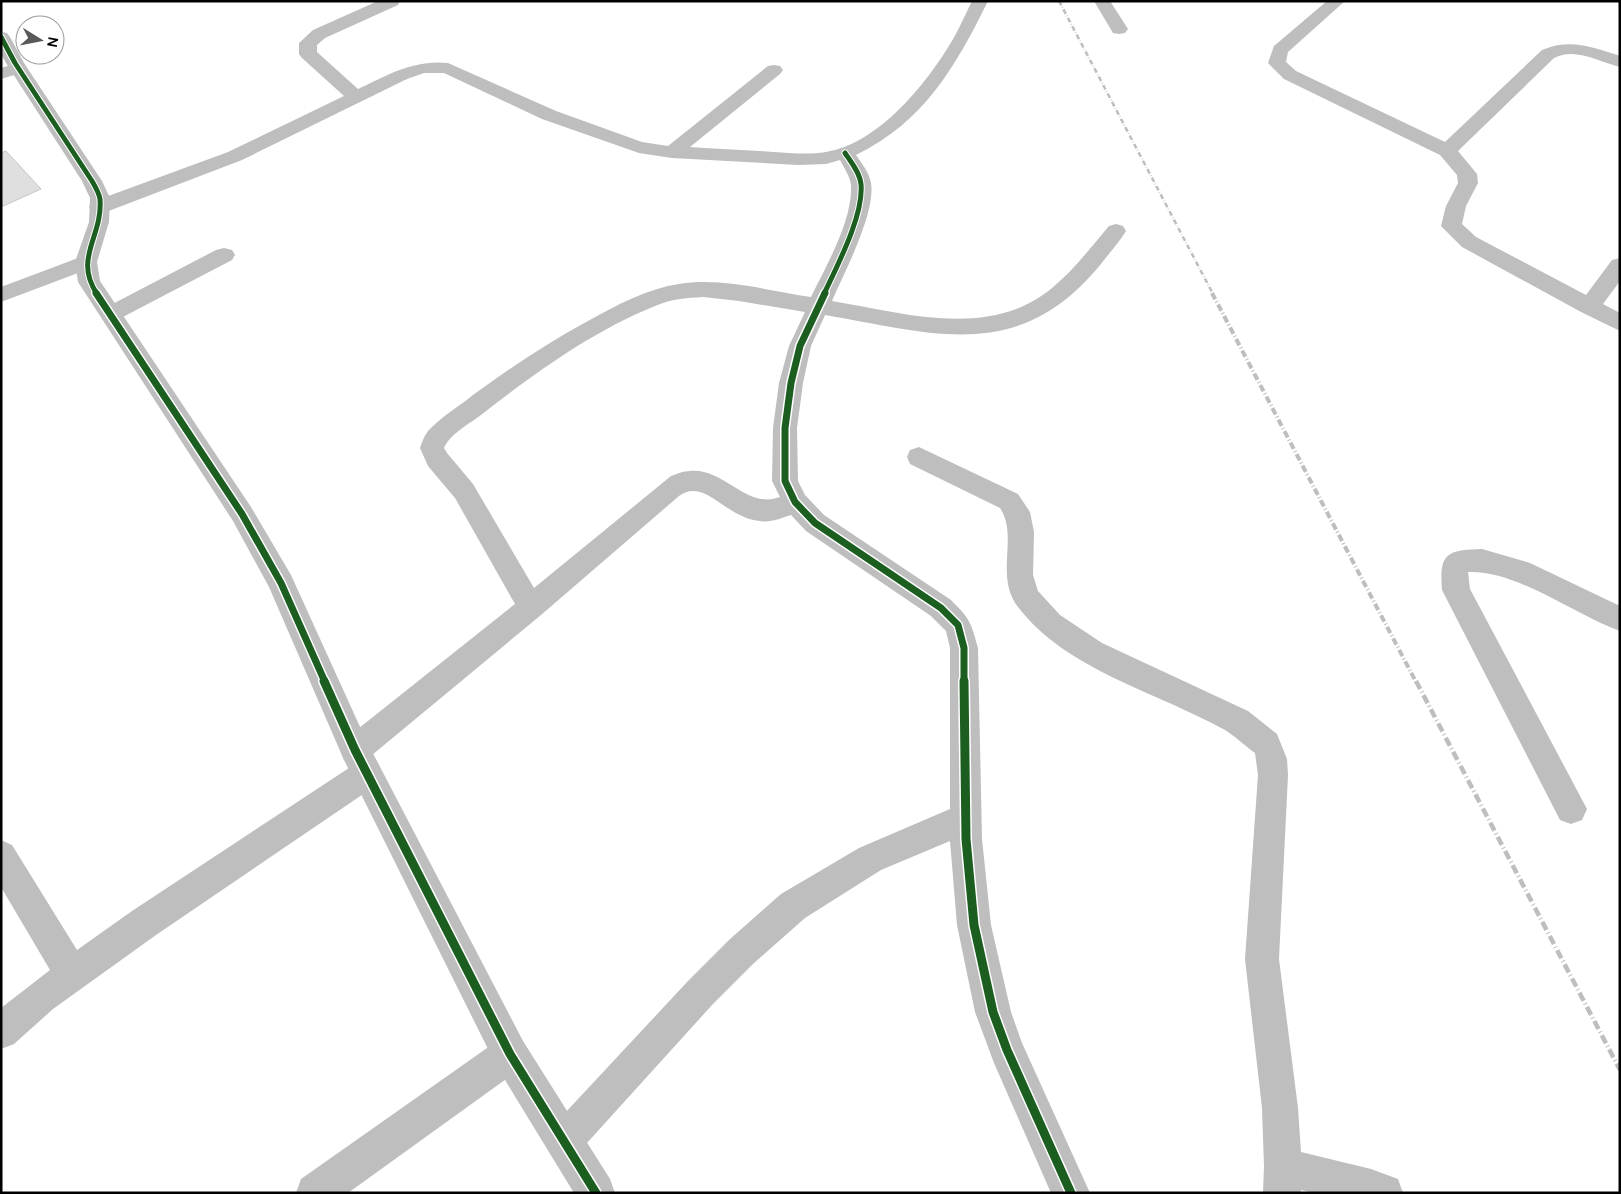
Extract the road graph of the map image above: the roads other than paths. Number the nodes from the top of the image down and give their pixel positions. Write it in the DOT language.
graph roads {
  1 [pos="392,1"];
  2 [pos="980,1"];
  3 [pos="1102,1"];
  4 [pos="1337,1"];
  5 [pos="1119,29"];
  6 [pos="1,37"];
  7 [pos="1620,62"];
  8 [pos="774,70"];
  9 [pos="10,71"];
  10 [pos="357,97"];
  11 [pos="1447,151"];
  12 [pos="672,152"];
  13 [pos="844,153"];
  14 [pos="100,208"];
  15 [pos="1116,231"];
  16 [pos="224,255"];
  17 [pos="86,262"];
  18 [pos="1620,265"];
  19 [pos="1,296"];
  20 [pos="819,306"];
  21 [pos="1589,307"];
  22 [pos="111,314"];
  23 [pos="1620,323"];
  24 [pos="919,457"];
  25 [pos="795,502"];
  26 [pos="531,606"];
  27 [pos="1620,619"];
  28 [pos="361,762"];
  29 [pos="1570,809"];
  30 [pos="966,818"];
  31 [pos="1,856"];
  32 [pos="72,974"];
  33 [pos="1,1031"];
  34 [pos="510,1054"];
  35 [pos="564,1141"];
  36 [pos="1282,1180"];
  37 [pos="315,1193"];
  38 [pos="596,1193"];
  39 [pos="1071,1193"];
  40 [pos="1384,1193"];
  1 -- 10 [label="street"];
  2 -- 13 [label="street"];
  3 -- 5 [label="street"];
  4 -- 11 [label="street"];
  6 -- 9 [label="street"];
  7 -- 11 [label="street"];
  8 -- 12 [label="street"];
  9 -- 14 [label="street"];
  10 -- 12 [label="street"];
  10 -- 14 [label="street"];
  11 -- 21 [label="street"];
  12 -- 13 [label="street"];
  13 -- 20 [label="street"];
  14 -- 17 [label="street"];
  15 -- 20 [label="street"];
  16 -- 22 [label="street"];
  17 -- 19 [label="street"];
  17 -- 22 [label="street"];
  18 -- 21 [label="street"];
  20 -- 25 [label="street"];
  20 -- 26 [label="street"];
  21 -- 23 [label="street"];
  22 -- 28 [label="street"];
  24 -- 36 [label="street"];
  25 -- 26 [label="street"];
  25 -- 30 [label="street"];
  26 -- 28 [label="street"];
  27 -- 29 [label="street"];
  28 -- 32 [label="street"];
  28 -- 34 [label="street"];
  30 -- 35 [label="street"];
  30 -- 39 [label="street"];
  31 -- 32 [label="street"];
  32 -- 33 [label="street"];
  34 -- 35 [label="street"];
  34 -- 37 [label="street"];
  35 -- 38 [label="street"];
  36 -- 40 [label="street"];
}
